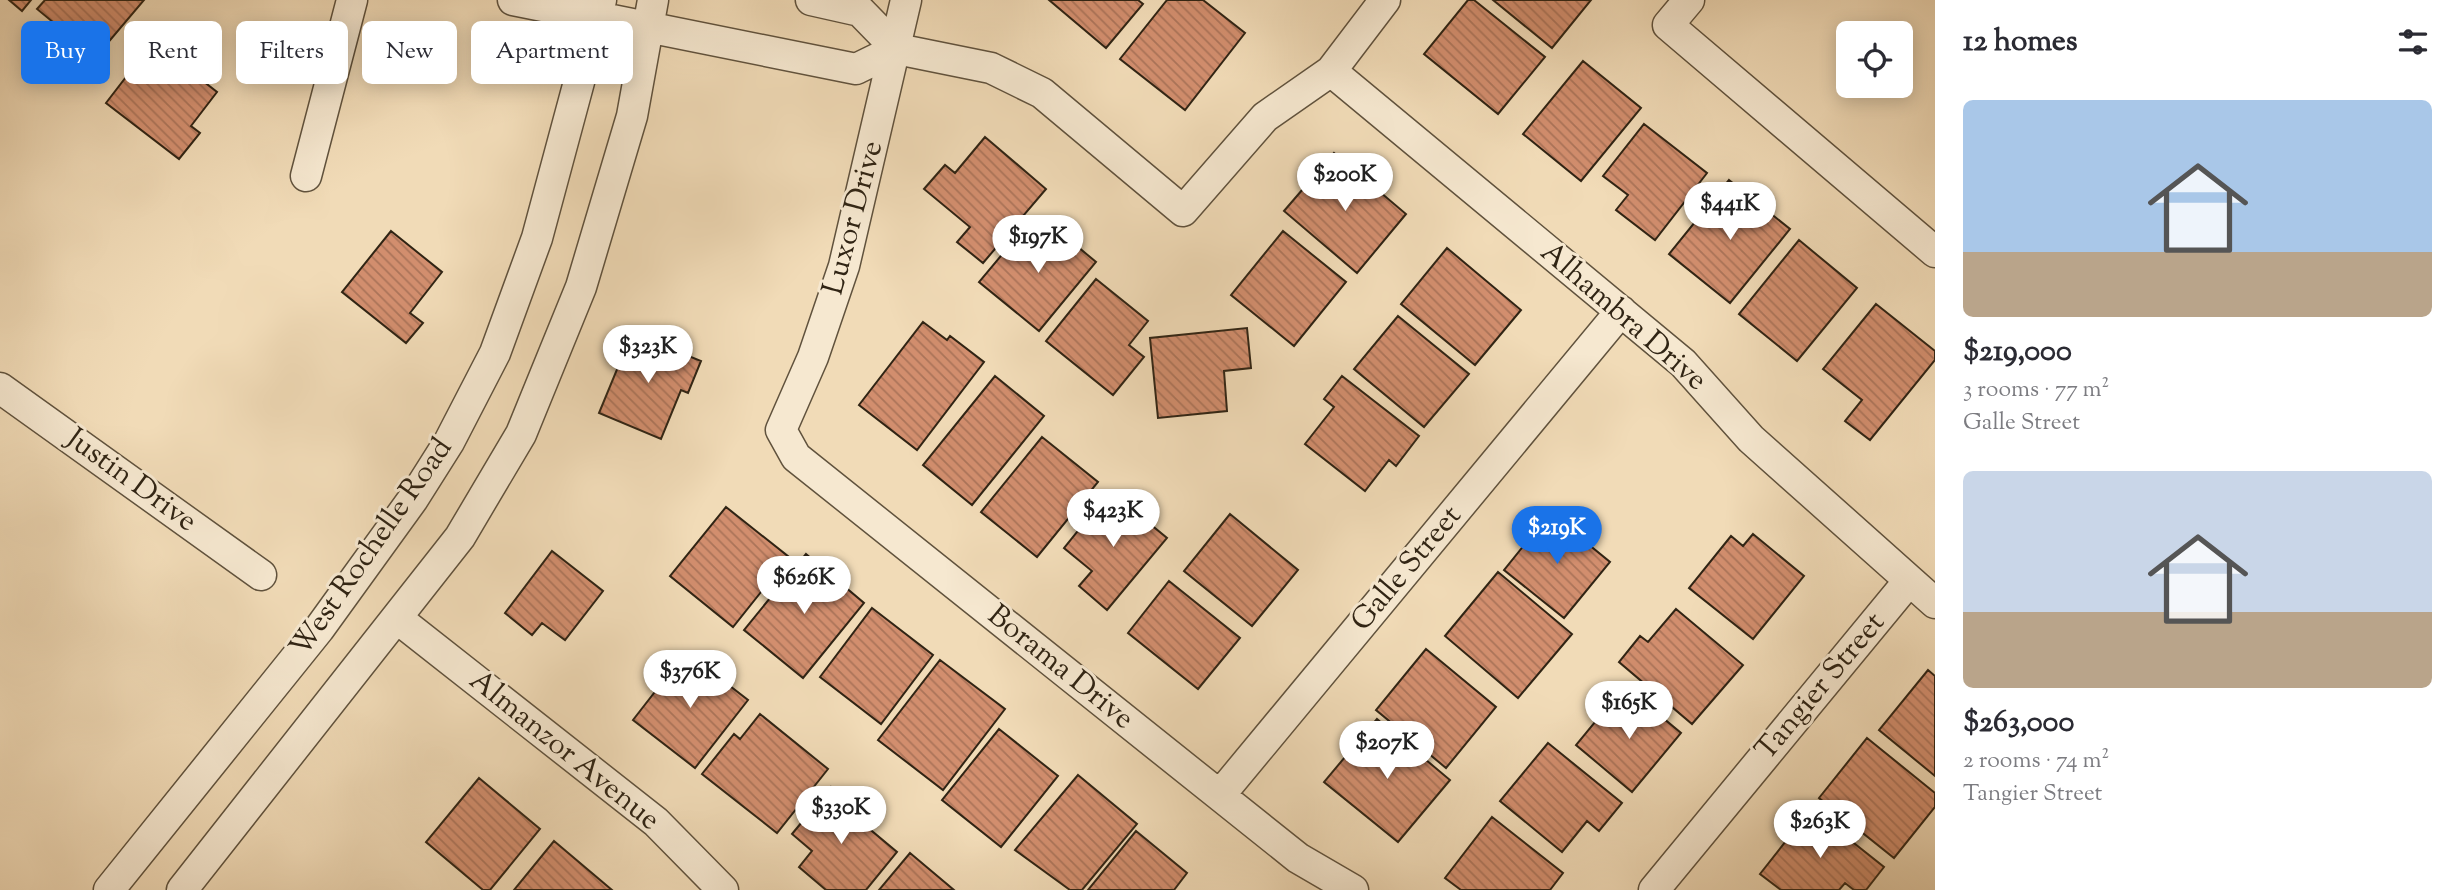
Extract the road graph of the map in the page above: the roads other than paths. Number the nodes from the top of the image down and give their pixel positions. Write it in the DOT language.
graph roads {
  1 [pos="352,0"];
  2 [pos="513,0"];
  3 [pos="811,0"];
  4 [pos="906,0"];
  5 [pos="1385,0"];
  6 [pos="1689,0"];
  7 [pos="599,10"];
  8 [pos="651,14"];
  9 [pos="897,49"];
  10 [pos="1331,71"];
  11 [pos="306,176"];
  12 [pos="1935,252"];
  13 [pos="1620,311"];
  14 [pos="0,387"];
  15 [pos="781,430"];
  16 [pos="261,575"];
  17 [pos="1908,582"];
  18 [pos="1935,603"];
  19 [pos="398,619"];
  20 [pos="1220,795"];
  21 [pos="109,890"];
  22 [pos="182,890"];
  23 [pos="723,890"];
  24 [pos="1353,890"];
  25 [pos="1654,890"];
  1 -- 11 [label="street"];
  2 -- 7 [label="street"];
  3 -- 9 [label="street"];
  4 -- 9 [label="street, Luxor Drive"];
  5 -- 10 [label="street"];
  6 -- 12 [label="street"];
  7 -- 8 [label="street"];
  7 -- 21 [label="street, West Rochelle Road"];
  8 -- 9 [label="street"];
  8 -- 19 [label="street, West Rochelle Road"];
  9 -- 10 [label="street"];
  9 -- 15 [label="street, Luxor Drive"];
  10 -- 13 [label="street, Alhambra Drive"];
  13 -- 17 [label="street, Alhambra Drive"];
  13 -- 20 [label="street, Galle Street"];
  14 -- 16 [label="street, Justin Drive"];
  15 -- 20 [label="street, Borama Drive"];
  17 -- 18 [label="street, Alhambra Drive"];
  17 -- 25 [label="street, Tangier Street"];
  19 -- 22 [label="street, West Rochelle Road"];
  19 -- 23 [label="street, Almanzor Avenue"];
  20 -- 24 [label="street, Borama Drive"];
}
